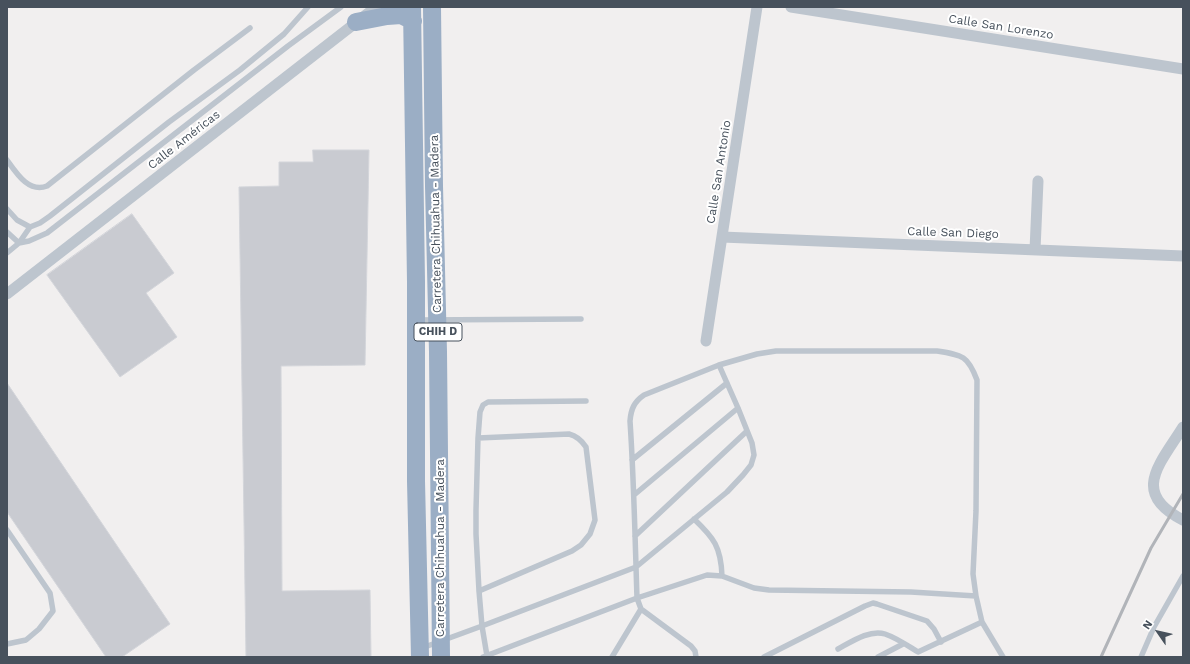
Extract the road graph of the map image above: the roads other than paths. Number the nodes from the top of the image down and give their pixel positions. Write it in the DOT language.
graph roads {
  1 [pos="308,7"];
  2 [pos="341,7"];
  3 [pos="376,7"];
  4 [pos="432,7"];
  5 [pos="757,7"];
  6 [pos="791,7"];
  7 [pos="412,14"];
  8 [pos="356,22"];
  9 [pos="250,28"];
  10 [pos="1183,69"];
  11 [pos="7,160"];
  12 [pos="1038,181"];
  13 [pos="7,209"];
  14 [pos="30,227"];
  15 [pos="7,232"];
  16 [pos="722,237"];
  17 [pos="19,243"];
  18 [pos="1035,250"];
  19 [pos="7,253"];
  20 [pos="1183,256"];
  21 [pos="7,294"];
  22 [pos="582,319"];
  23 [pos="416,320"];
  24 [pos="438,320"];
  25 [pos="706,341"];
  26 [pos="719,365"];
  27 [pos="727,382"];
  28 [pos="586,401"];
  29 [pos="738,408"];
  30 [pos="1183,428"];
  31 [pos="747,431"];
  32 [pos="439,437"];
  33 [pos="478,438"];
  34 [pos="416,444"];
  35 [pos="632,460"];
  36 [pos="416,481"];
  37 [pos="439,481"];
  38 [pos="634,495"];
  39 [pos="694,519"];
  40 [pos="1183,520"];
  41 [pos="7,530"];
  42 [pos="635,536"];
  43 [pos="636,567"];
  44 [pos="722,576"];
  45 [pos="1183,576"];
  46 [pos="479,591"];
  47 [pos="976,596"];
  48 [pos="637,598"];
  49 [pos="641,609"];
  50 [pos="982,622"];
  51 [pos="482,626"];
  52 [pos="941,642"];
  53 [pos="7,644"];
  54 [pos="904,644"];
  55 [pos="441,649"];
  56 [pos="838,649"];
  57 [pos="420,653"];
  58 [pos="918,655"];
  59 [pos="485,656"];
  60 [pos="612,657"];
  61 [pos="696,657"];
  62 [pos="764,657"];
  63 [pos="878,657"];
  64 [pos="1003,657"];
  65 [pos="1141,657"];
  1 -- 14 [label="lane"];
  2 -- 17 [label="lane"];
  3 -- 8 [label="street, Calle Américas"];
  4 -- 24 [label="highway, Carretera Chihuahua - Madera / CHIH D"];
  5 -- 16 [label="street, Calle San Antonio"];
  6 -- 10 [label="street, Calle San Lorenzo"];
  7 -- 8 [label="highway"];
  7 -- 23 [label="highway, Carretera Chihuahua - Madera / CHIH D"];
  8 -- 21 [label="street, Calle Américas"];
  9 -- 11 [label="lane"];
  12 -- 18 [label="street"];
  13 -- 14 [label="lane"];
  14 -- 17 [label="lane"];
  15 -- 17 [label="lane"];
  16 -- 18 [label="street, Calle San Diego"];
  16 -- 25 [label="street, Calle San Antonio"];
  17 -- 19 [label="lane"];
  18 -- 20 [label="street, Calle San Diego"];
  22 -- 24 [label="lane"];
  23 -- 24 [label="lane"];
  23 -- 34 [label="highway, Carretera Chihuahua - Madera / CHIH D"];
  24 -- 32 [label="highway, Carretera Chihuahua - Madera / CHIH D"];
  26 -- 27 [label="lane"];
  26 -- 35 [label="lane"];
  26 -- 47 [label="lane"];
  27 -- 29 [label="lane"];
  27 -- 35 [label="lane"];
  28 -- 33 [label="lane"];
  29 -- 31 [label="lane"];
  29 -- 38 [label="lane"];
  30 -- 40 [label="street"];
  31 -- 39 [label="lane"];
  31 -- 42 [label="lane"];
  32 -- 34 [label="highway"];
  32 -- 37 [label="highway, Carretera Chihuahua - Madera / CHIH D"];
  33 -- 46 [label="lane"];
  33 -- 46 [label="lane"];
  34 -- 36 [label="highway, Carretera Chihuahua - Madera / CHIH D"];
  35 -- 38 [label="lane"];
  36 -- 37 [label="highway"];
  36 -- 57 [label="highway, Carretera Chihuahua - Madera / CHIH D"];
  37 -- 55 [label="highway, Carretera Chihuahua - Madera / CHIH D"];
  38 -- 42 [label="lane"];
  39 -- 43 [label="lane"];
  39 -- 44 [label="lane"];
  41 -- 53 [label="lane"];
  42 -- 43 [label="lane"];
  43 -- 48 [label="lane"];
  43 -- 51 [label="lane"];
  44 -- 47 [label="lane"];
  44 -- 48 [label="lane"];
  45 -- 65 [label="lane"];
  46 -- 51 [label="lane"];
  47 -- 50 [label="lane"];
  48 -- 49 [label="lane"];
  48 -- 59 [label="lane"];
  49 -- 60 [label="lane"];
  49 -- 61 [label="lane"];
  50 -- 52 [label="lane"];
  50 -- 64 [label="lane"];
  51 -- 55 [label="lane"];
  51 -- 59 [label="lane"];
  52 -- 58 [label="lane"];
  52 -- 62 [label="lane"];
  54 -- 56 [label="lane"];
  54 -- 58 [label="lane"];
  54 -- 63 [label="lane"];
  55 -- 57 [label="lane"];
}
